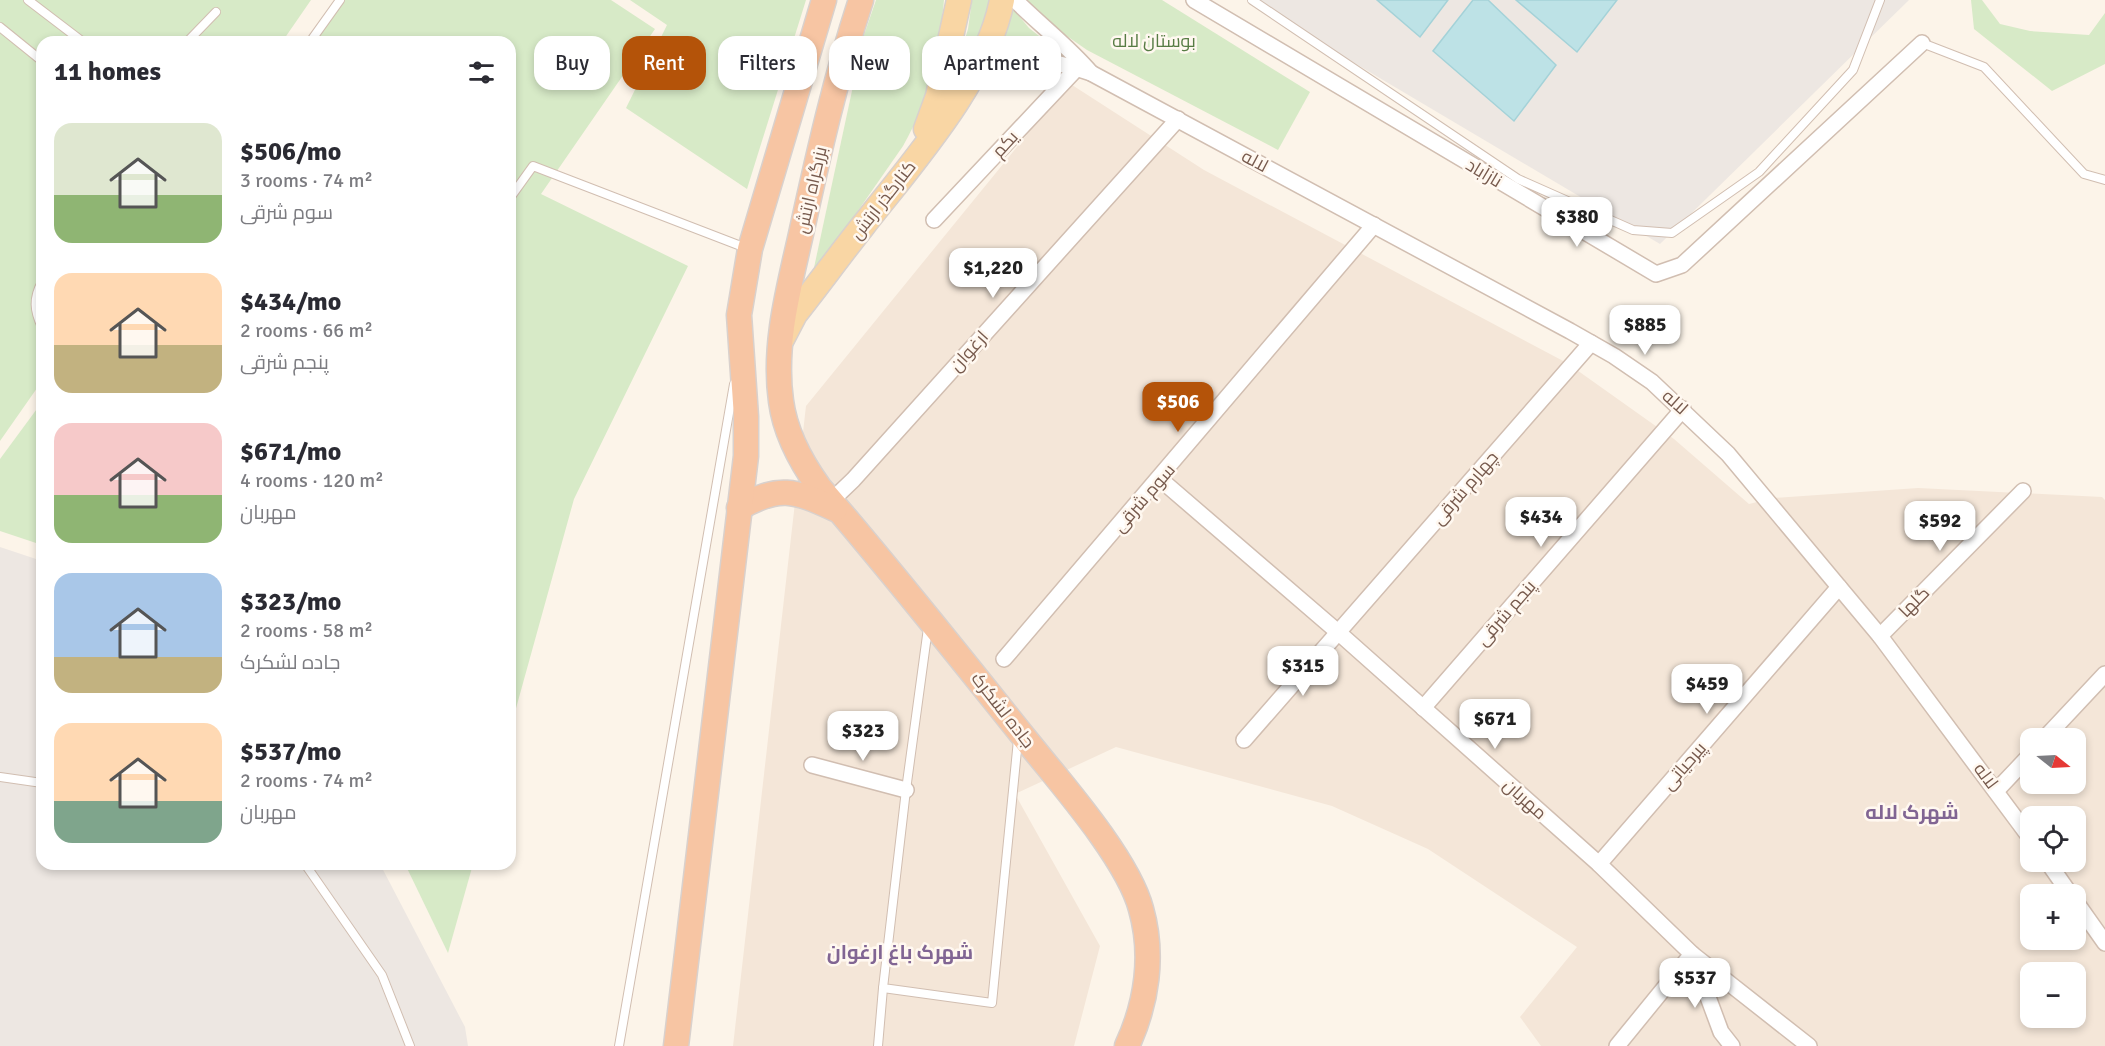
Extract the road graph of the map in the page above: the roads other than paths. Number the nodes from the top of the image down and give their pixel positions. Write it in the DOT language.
graph roads {
  1 [pos="28,0"];
  2 [pos="340,0"];
  3 [pos="824,0"];
  4 [pos="861,0"];
  5 [pos="959,0"];
  6 [pos="1002,0"];
  7 [pos="1015,0"];
  8 [pos="1194,0"];
  9 [pos="1252,0"];
  10 [pos="1880,0"];
  11 [pos="216,12"];
  12 [pos="0,27"];
  13 [pos="75,36"];
  14 [pos="193,36"];
  15 [pos="314,36"];
  16 [pos="1922,43"];
  17 [pos="36,56"];
  18 [pos="1084,70"];
  19 [pos="959,97"];
  20 [pos="1178,119"];
  21 [pos="917,157"];
  22 [pos="2105,180"];
  23 [pos="516,189"];
  24 [pos="934,219"];
  25 [pos="1374,225"];
  26 [pos="750,249"];
  27 [pos="36,292"];
  28 [pos="36,315"];
  29 [pos="1591,343"];
  30 [pos="780,344"];
  31 [pos="740,350"];
  32 [pos="781,401"];
  33 [pos="1683,409"];
  34 [pos="1160,479"];
  35 [pos="2023,491"];
  36 [pos="835,506"];
  37 [pos="739,508"];
  38 [pos="1839,587"];
  39 [pos="930,617"];
  40 [pos="1339,633"];
  41 [pos="1880,636"];
  42 [pos="1004,659"];
  43 [pos="2105,674"];
  44 [pos="1423,708"];
  45 [pos="2055,728"];
  46 [pos="1019,731"];
  47 [pos="1244,740"];
  48 [pos="812,765"];
  49 [pos="2020,766"];
  50 [pos="0,777"];
  51 [pos="36,782"];
  52 [pos="906,790"];
  53 [pos="1997,790"];
  54 [pos="2020,823"];
  55 [pos="1599,864"];
  56 [pos="309,870"];
  57 [pos="2086,916"];
  58 [pos="2105,943"];
  59 [pos="1692,954"];
  60 [pos="883,988"];
  61 [pos="410,1046"];
  62 [pos="619,1046"];
  63 [pos="676,1046"];
  64 [pos="878,1046"];
  65 [pos="1127,1046"];
  66 [pos="1617,1046"];
  67 [pos="1732,1046"];
  68 [pos="1809,1046"];
  1 -- 13 [label="lane"];
  2 -- 15 [label="lane"];
  3 -- 26 [label="highway"];
  4 -- 30 [label="highway, بزرگراه ارتش"];
  5 -- 21 [label="main road"];
  6 -- 19 [label="main road, کنارگذر ارتش"];
  7 -- 18 [label="street, لاله"];
  8 -- 16 [label="street, نازآباد"];
  9 -- 10 [label="lane"];
  11 -- 14 [label="lane"];
  12 -- 17 [label="lane"];
  16 -- 22 [label="lane"];
  18 -- 19 [label="street, لاله"];
  18 -- 20 [label="street, لاله"];
  18 -- 24 [label="street, یکم"];
  19 -- 21 [label="main road, کنارگذر ارتش"];
  20 -- 25 [label="street, لاله"];
  20 -- 36 [label="street, ارغوان"];
  21 -- 30 [label="main road, کنارگذر ارتش"];
  23 -- 26 [label="lane"];
  25 -- 29 [label="street, لاله"];
  25 -- 34 [label="street, سوم شرقی"];
  26 -- 31 [label="highway"];
  27 -- 28 [label="lane"];
  29 -- 33 [label="street, لاله"];
  29 -- 40 [label="street, چهارم شرقی"];
  30 -- 31 [label="highway"];
  30 -- 32 [label="highway, کنارگذر ارتش"];
  31 -- 37 [label="highway"];
  31 -- 62 [label="lane"];
  32 -- 36 [label="highway, جاده لشکرک"];
  33 -- 38 [label="street, لاله"];
  33 -- 44 [label="street, پنجم شرقی"];
  34 -- 40 [label="street, مهربان"];
  34 -- 42 [label="street, سوم شرقی"];
  35 -- 41 [label="street, گلها"];
  36 -- 37 [label="highway"];
  36 -- 39 [label="highway, جاده لشکرک"];
  37 -- 63 [label="highway"];
  38 -- 41 [label="street, لاله"];
  38 -- 55 [label="street, پیرحیاتی"];
  39 -- 46 [label="highway, جاده لشکرک"];
  39 -- 52 [label="lane"];
  40 -- 44 [label="street, مهربان"];
  40 -- 47 [label="street, چهارم شرقی"];
  41 -- 53 [label="street, لاله"];
  43 -- 45 [label="street"];
  44 -- 55 [label="street, مهربان"];
  46 -- 60 [label="lane"];
  46 -- 65 [label="highway, جاده لشکرک"];
  48 -- 52 [label="street"];
  49 -- 53 [label="street"];
  50 -- 51 [label="lane"];
  52 -- 60 [label="lane"];
  53 -- 54 [label="street, لاله"];
  55 -- 59 [label="street, مهربان"];
  56 -- 61 [label="lane"];
  57 -- 58 [label="street"];
  59 -- 66 [label="street"];
  59 -- 67 [label="street"];
  59 -- 68 [label="street, مهربان"];
  60 -- 64 [label="lane"];
}
